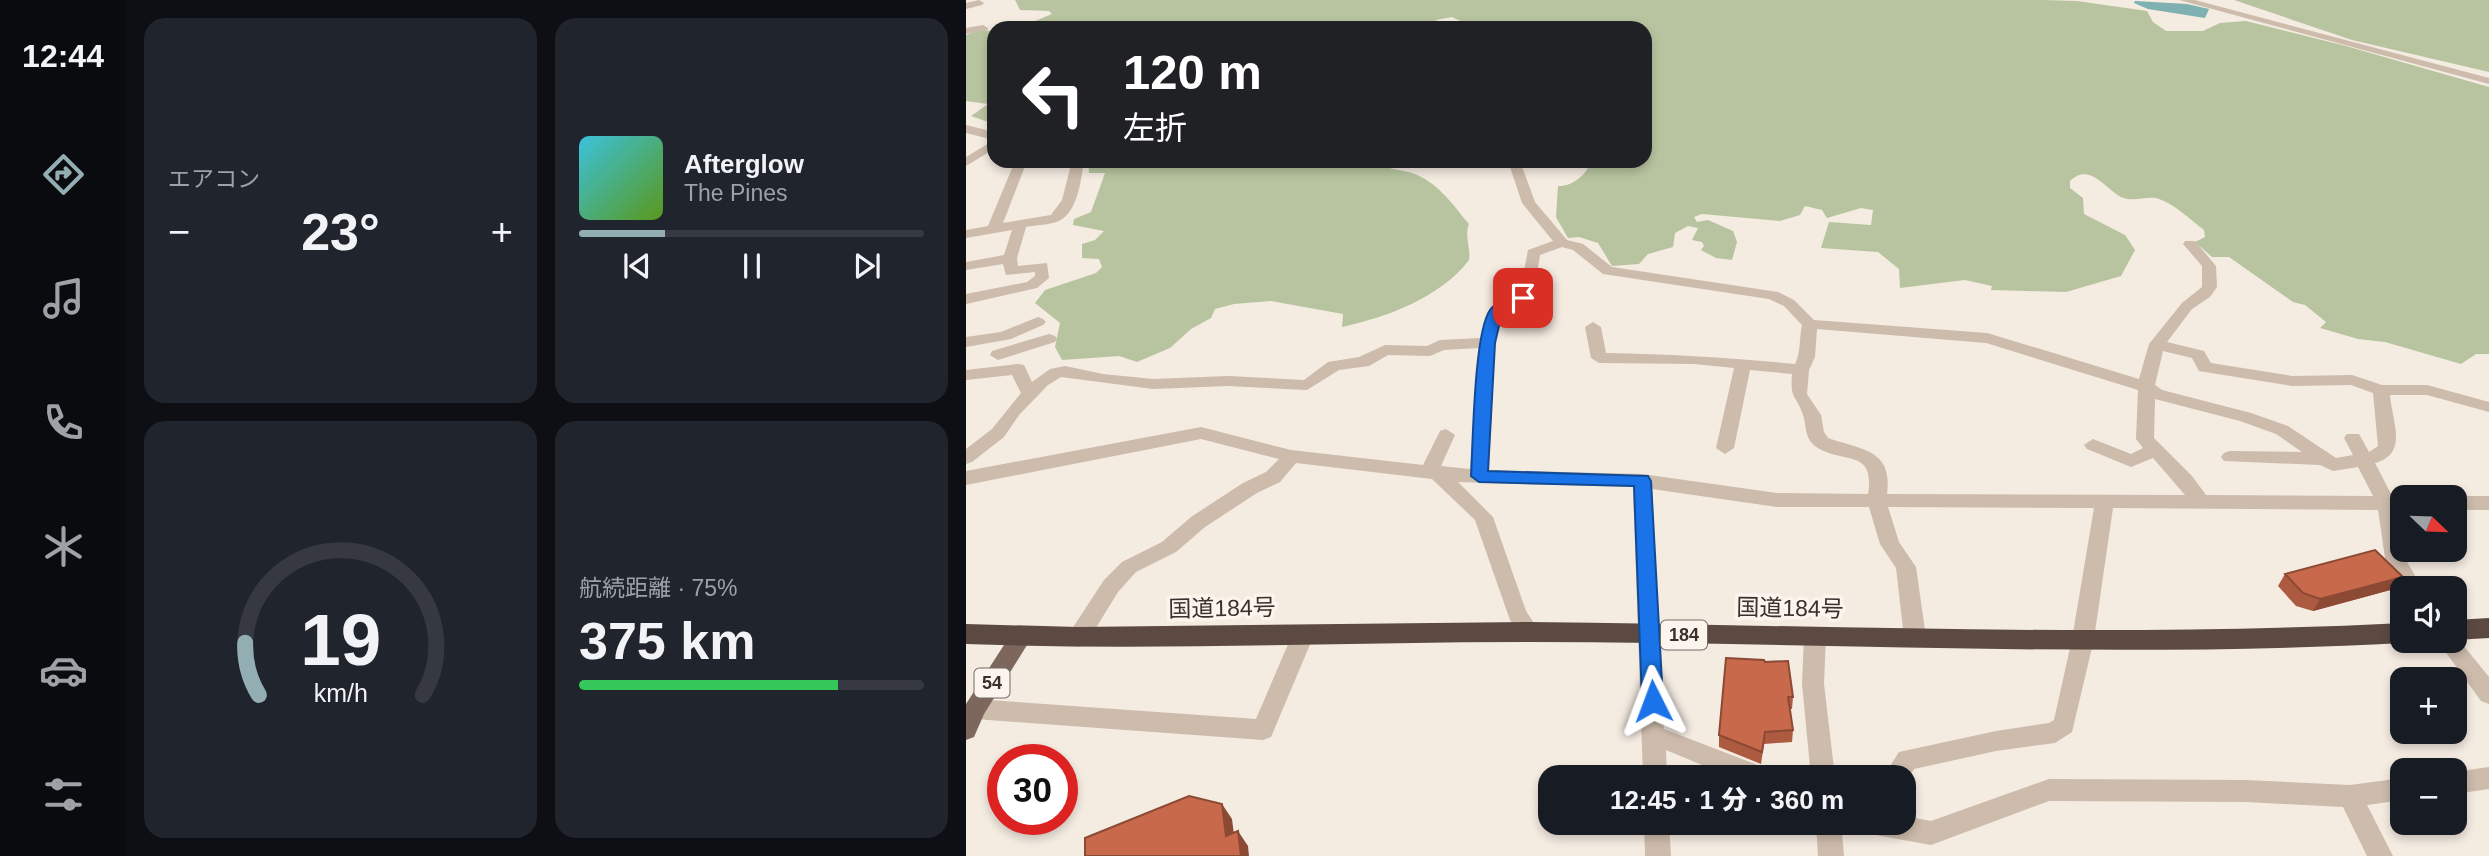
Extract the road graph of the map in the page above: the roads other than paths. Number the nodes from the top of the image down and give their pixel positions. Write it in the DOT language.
graph roads {
  1 [pos="2184,0"];
  2 [pos="979,3"];
  3 [pos="966,6"];
  4 [pos="983,28"];
  5 [pos="966,31"];
  6 [pos="2489,81"];
  7 [pos="966,129"];
  8 [pos="987,134"];
  9 [pos="987,148"];
  10 [pos="966,162"];
  11 [pos="1018,168"];
  12 [pos="1076,168"];
  13 [pos="1516,168"];
  14 [pos="1020,225"];
  15 [pos="992,229"];
  16 [pos="966,234"];
  17 [pos="1560,243"];
  18 [pos="2190,244"];
  19 [pos="1010,258"];
  20 [pos="966,266"];
  21 [pos="966,299"];
  22 [pos="1028,305"];
  23 [pos="1038,322"];
  24 [pos="1810,324"];
  25 [pos="1593,327"];
  26 [pos="966,342"];
  27 [pos="1487,343"];
  28 [pos="2157,344"];
  29 [pos="998,355"];
  30 [pos="1744,362"];
  31 [pos="1801,370"];
  32 [pos="966,375"];
  33 [pos="2146,386"];
  34 [pos="2381,390"];
  35 [pos="1031,393"];
  36 [pos="2488,407"];
  37 [pos="1446,435"];
  38 [pos="2353,438"];
  39 [pos="2093,445"];
  40 [pos="1725,448"];
  41 [pos="2155,450"];
  42 [pos="1291,456"];
  43 [pos="2230,457"];
  44 [pos="966,458"];
  45 [pos="2323,459"];
  46 [pos="2364,459"];
  47 [pos="1435,471"];
  48 [pos="1479,476"];
  49 [pos="966,478"];
  50 [pos="1642,481"];
  51 [pos="2390,497"];
  52 [pos="1876,501"];
  53 [pos="2105,502"];
  54 [pos="2201,503"];
  55 [pos="2390,503"];
  56 [pos="2468,503"];
  57 [pos="2489,503"];
  58 [pos="2489,628"];
  59 [pos="2467,629"];
  60 [pos="1529,632"];
  61 [pos="966,634"];
  62 [pos="1649,634"];
  63 [pos="2390,634"];
  64 [pos="1303,635"];
  65 [pos="1815,636"];
  66 [pos="1021,637"];
  67 [pos="1915,637"];
  68 [pos="1078,638"];
  69 [pos="2083,639"];
  70 [pos="2457,653"];
  71 [pos="2489,694"];
  72 [pos="971,720"];
  73 [pos="1654,735"];
  74 [pos="1655,765"];
  75 [pos="1729,765"];
  76 [pos="1822,765"];
  77 [pos="1904,765"];
  78 [pos="2489,778"];
  79 [pos="2467,781"];
  80 [pos="2390,794"];
  81 [pos="2354,807"];
  82 [pos="1916,830"];
  83 [pos="1657,835"];
  84 [pos="1828,835"];
  85 [pos="1829,855"];
  86 [pos="1658,856"];
  87 [pos="2380,856"];
  1 -- 6 [label="street"];
  2 -- 3 [label="street"];
  4 -- 5 [label="street"];
  7 -- 8 [label="street"];
  9 -- 10 [label="street"];
  11 -- 15 [label="street"];
  12 -- 14 [label="street"];
  13 -- 17 [label="street"];
  14 -- 15 [label="street"];
  14 -- 19 [label="street"];
  15 -- 16 [label="street"];
  17 -- 24 [label="street"];
  17 -- 27 [label="street"];
  18 -- 28 [label="street"];
  19 -- 20 [label="street"];
  19 -- 21 [label="street"];
  22 -- 23 [label="street"];
  23 -- 26 [label="street"];
  23 -- 29 [label="street"];
  24 -- 31 [label="street"];
  24 -- 33 [label="street"];
  25 -- 30 [label="street"];
  27 -- 35 [label="street"];
  27 -- 48 [label="street"];
  28 -- 33 [label="street"];
  28 -- 34 [label="street"];
  30 -- 31 [label="street"];
  30 -- 40 [label="street"];
  31 -- 52 [label="street"];
  32 -- 35 [label="street"];
  33 -- 41 [label="street"];
  33 -- 45 [label="street"];
  34 -- 36 [label="street"];
  34 -- 46 [label="street"];
  35 -- 44 [label="street"];
  37 -- 47 [label="street"];
  38 -- 46 [label="street"];
  39 -- 41 [label="street"];
  41 -- 54 [label="street"];
  42 -- 47 [label="street"];
  42 -- 49 [label="street"];
  42 -- 68 [label="street"];
  43 -- 45 [label="street"];
  45 -- 46 [label="street"];
  46 -- 51 [label="street"];
  47 -- 48 [label="street"];
  47 -- 60 [label="street"];
  48 -- 50 [label="street"];
  50 -- 52 [label="street"];
  50 -- 62 [label="street"];
  52 -- 53 [label="street"];
  52 -- 67 [label="street"];
  53 -- 54 [label="street"];
  53 -- 69 [label="street"];
  54 -- 55 [label="street"];
  56 -- 57 [label="street"];
  58 -- 59 [label="highway"];
  60 -- 62 [label="highway, 国道184号 / 184"];
  60 -- 64 [label="highway, 国道184号 / 184"];
  61 -- 66 [label="highway, 国道184号 / 184"];
  62 -- 65 [label="highway, 国道184号 / 184"];
  62 -- 73 [label="street"];
  63 -- 69 [label="highway, 国道184号 / 184"];
  64 -- 68 [label="highway, 国道184号 / 184"];
  64 -- 72 [label="street"];
  65 -- 67 [label="highway, 国道184号 / 184"];
  65 -- 76 [label="street"];
  66 -- 68 [label="highway, 国道184号 / 184"];
  66 -- 72 [label="main road, 54"];
  67 -- 69 [label="highway, 国道184号 / 184"];
  69 -- 77 [label="street"];
  70 -- 71 [label="street"];
  73 -- 74 [label="street"];
  73 -- 75 [label="street"];
  78 -- 79 [label="street"];
  80 -- 81 [label="street"];
  81 -- 82 [label="street"];
  81 -- 87 [label="street"];
  83 -- 86 [label="street"];
  84 -- 85 [label="street"];
}
